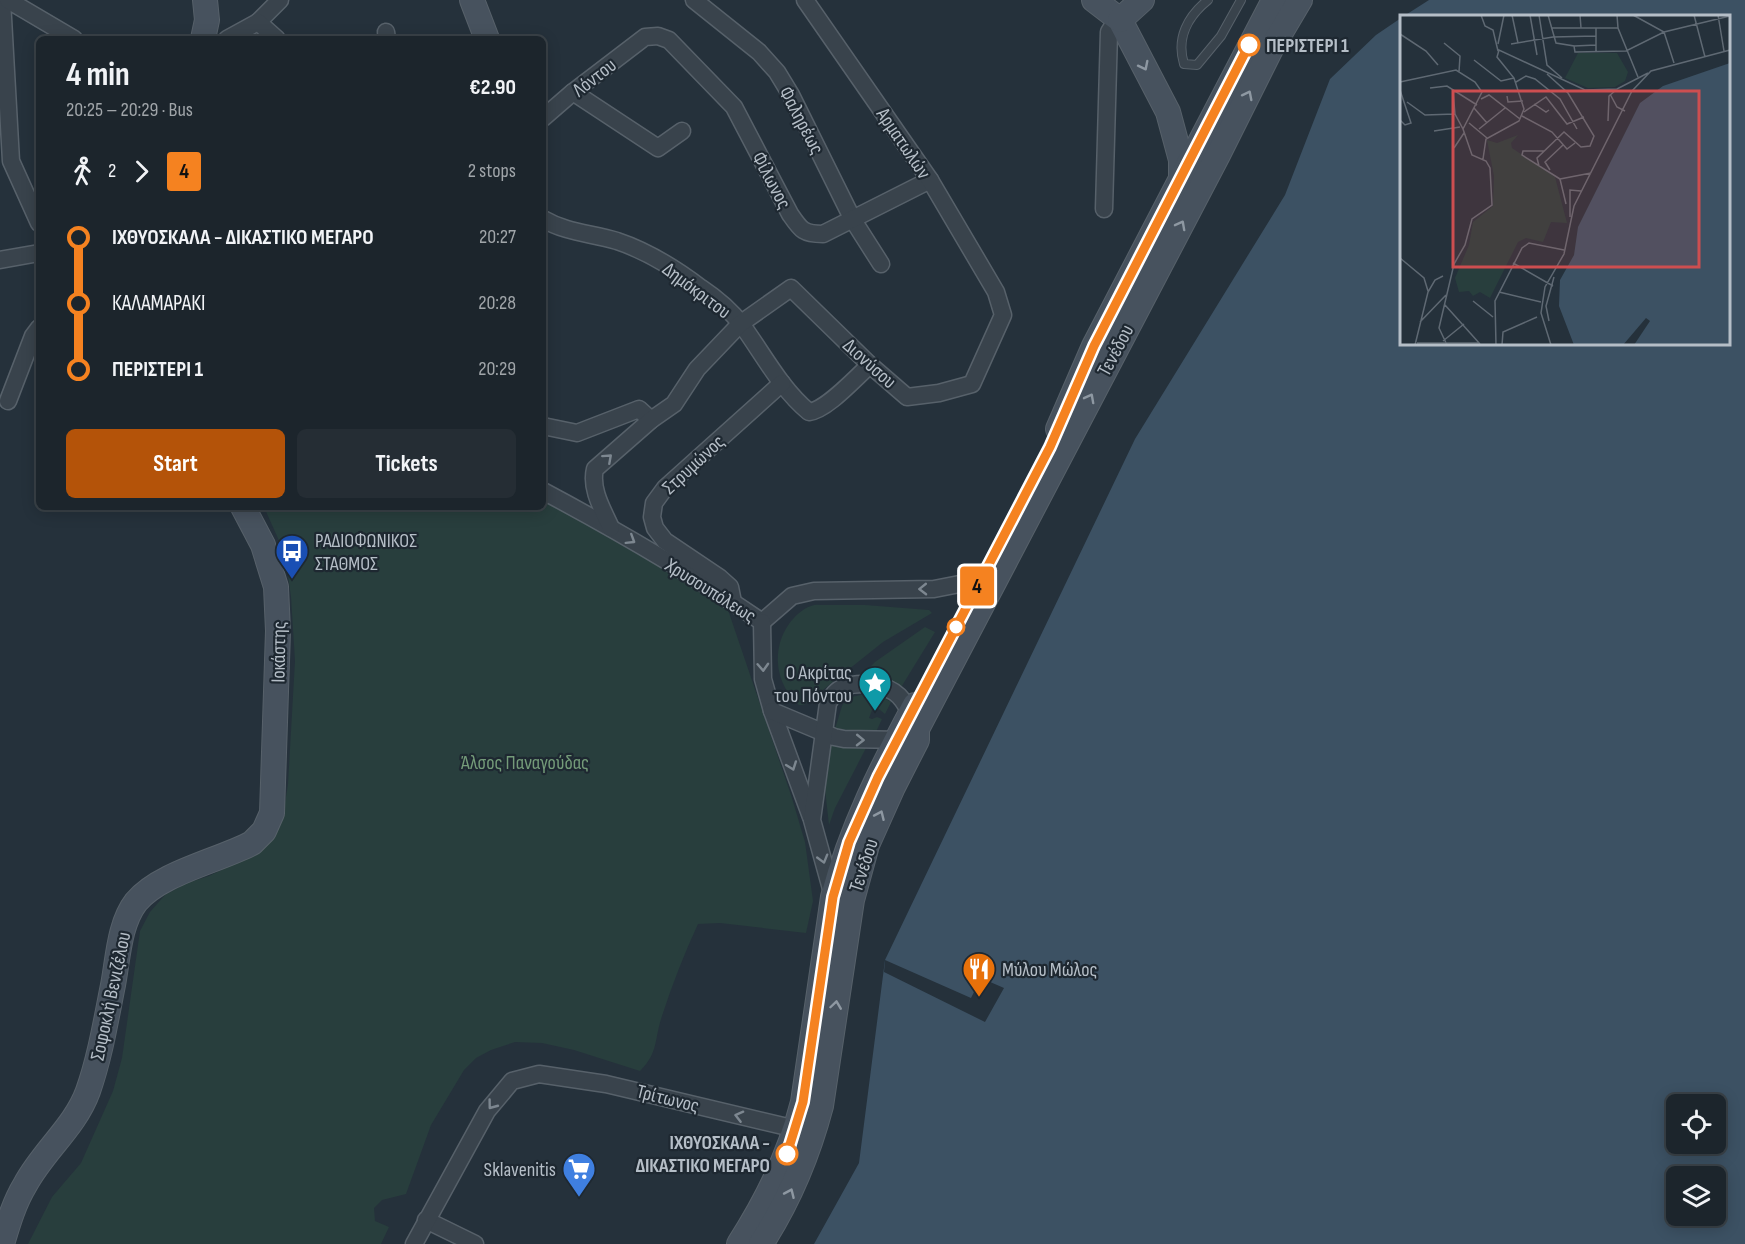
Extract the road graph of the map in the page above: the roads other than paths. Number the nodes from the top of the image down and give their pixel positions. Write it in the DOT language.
graph roads {
  1 [pos="2,0"];
  2 [pos="8,0"];
  3 [pos="205,0"];
  4 [pos="280,0"];
  5 [pos="472,0"];
  6 [pos="694,0"];
  7 [pos="804,0"];
  8 [pos="1094,0"];
  9 [pos="1142,0"];
  10 [pos="1208,0"];
  11 [pos="1241,0"];
  12 [pos="1274,0"];
  13 [pos="1300,0"];
  14 [pos="1120,20"];
  15 [pos="258,22"];
  16 [pos="69,36"];
  17 [pos="204,36"];
  18 [pos="232,36"];
  19 [pos="274,36"];
  20 [pos="486,36"];
  21 [pos="645,38"];
  22 [pos="573,92"];
  23 [pos="1168,112"];
  24 [pos="546,115"];
  25 [pos="682,131"];
  26 [pos="1215,135"];
  27 [pos="6,161"];
  28 [pos="930,180"];
  29 [pos="1180,180"];
  30 [pos="1104,209"];
  31 [pos="36,216"];
  32 [pos="546,220"];
  33 [pos="853,220"];
  34 [pos="36,254"];
  35 [pos="0,260"];
  36 [pos="881,264"];
  37 [pos="996,292"];
  38 [pos="740,324"];
  39 [pos="36,332"];
  40 [pos="870,365"];
  41 [pos="782,383"];
  42 [pos="8,401"];
  43 [pos="651,420"];
  44 [pos="546,427"];
  45 [pos="546,493"];
  46 [pos="245,510"];
  47 [pos="611,528"];
  48 [pos="980,580"];
  49 [pos="734,602"];
  50 [pos="762,622"];
  51 [pos="772,711"];
  52 [pos="910,731"];
  53 [pos="824,733"];
  54 [pos="274,804"];
  55 [pos="812,820"];
  56 [pos="833,897"];
  57 [pos="796,1129"];
  58 [pos="426,1220"];
  59 [pos="2,1244"];
  60 [pos="414,1244"];
  61 [pos="475,1244"];
  62 [pos="739,1244"];
  63 [pos="761,1244"];
  1 -- 27 [label="street"];
  2 -- 16 [label="street"];
  3 -- 17 [label="main road"];
  4 -- 15 [label="street"];
  5 -- 20 [label="main road"];
  6 -- 33 [label="street, Φαληρέως"];
  7 -- 28 [label="street, Αρματωλών"];
  8 -- 14 [label="main road"];
  9 -- 14 [label="main road"];
  10 -- 11 [label="lane"];
  12 -- 26 [label="main road, Τενέδου"];
  26 -- 13 [label="main road, Τενέδου, one-way"];
  14 -- 23 [label="main road, one-way"];
  14 -- 30 [label="street"];
  15 -- 18 [label="street"];
  15 -- 19 [label="street"];
  21 -- 22 [label="street, Λόντου"];
  21 -- 33 [label="street, Φίλωνος"];
  22 -- 24 [label="street, Λόντου"];
  22 -- 25 [label="street"];
  23 -- 26 [label="main road"];
  23 -- 29 [label="main road"];
  26 -- 29 [label="main road, Τενέδου"];
  52 -- 26 [label="main road, Τενέδου, one-way"];
  27 -- 31 [label="street"];
  28 -- 33 [label="street, Φίλωνος"];
  28 -- 37 [label="street, Αρματωλών"];
  29 -- 48 [label="main road, Τενέδου"];
  32 -- 38 [label="street, Δημόκριτου"];
  33 -- 36 [label="street, Φαληρέως"];
  34 -- 35 [label="street"];
  37 -- 40 [label="street, Διονύσου"];
  38 -- 40 [label="street, Διονύσου"];
  38 -- 41 [label="street, Δημόκριτου"];
  38 -- 43 [label="street"];
  39 -- 42 [label="street"];
  40 -- 41 [label="street, Δημόκριτου"];
  41 -- 49 [label="street, Στρυμώνος"];
  43 -- 44 [label="street"];
  47 -- 43 [label="street, one-way"];
  45 -- 47 [label="street, Χρυσουπόλεως"];
  46 -- 54 [label="main road, Ιοκάστης"];
  47 -- 49 [label="street, Χρυσουπόλεως, one-way"];
  48 -- 50 [label="street, one-way"];
  48 -- 52 [label="main road, Τενέδου"];
  49 -- 50 [label="street, Χρυσουπόλεως"];
  50 -- 51 [label="street, Χρυσουπόλεως, one-way"];
  51 -- 53 [label="street"];
  51 -- 55 [label="street, Χρυσουπόλεως, one-way"];
  53 -- 52 [label="street, one-way"];
  52 -- 53 [label="street"];
  52 -- 56 [label="main road, Τενέδου"];
  63 -- 52 [label="main road, Τενέδου, one-way"];
  53 -- 55 [label="street"];
  54 -- 59 [label="main road, Σοφοκλή Βενιζέλου"];
  55 -- 56 [label="street, Χρυσουπόλεως, one-way"];
  56 -- 57 [label="main road, Τενέδου"];
  57 -- 58 [label="street, Τρίτωνος, one-way"];
  57 -- 62 [label="main road, Τενέδου"];
  58 -- 60 [label="street"];
  58 -- 61 [label="street"];
}
